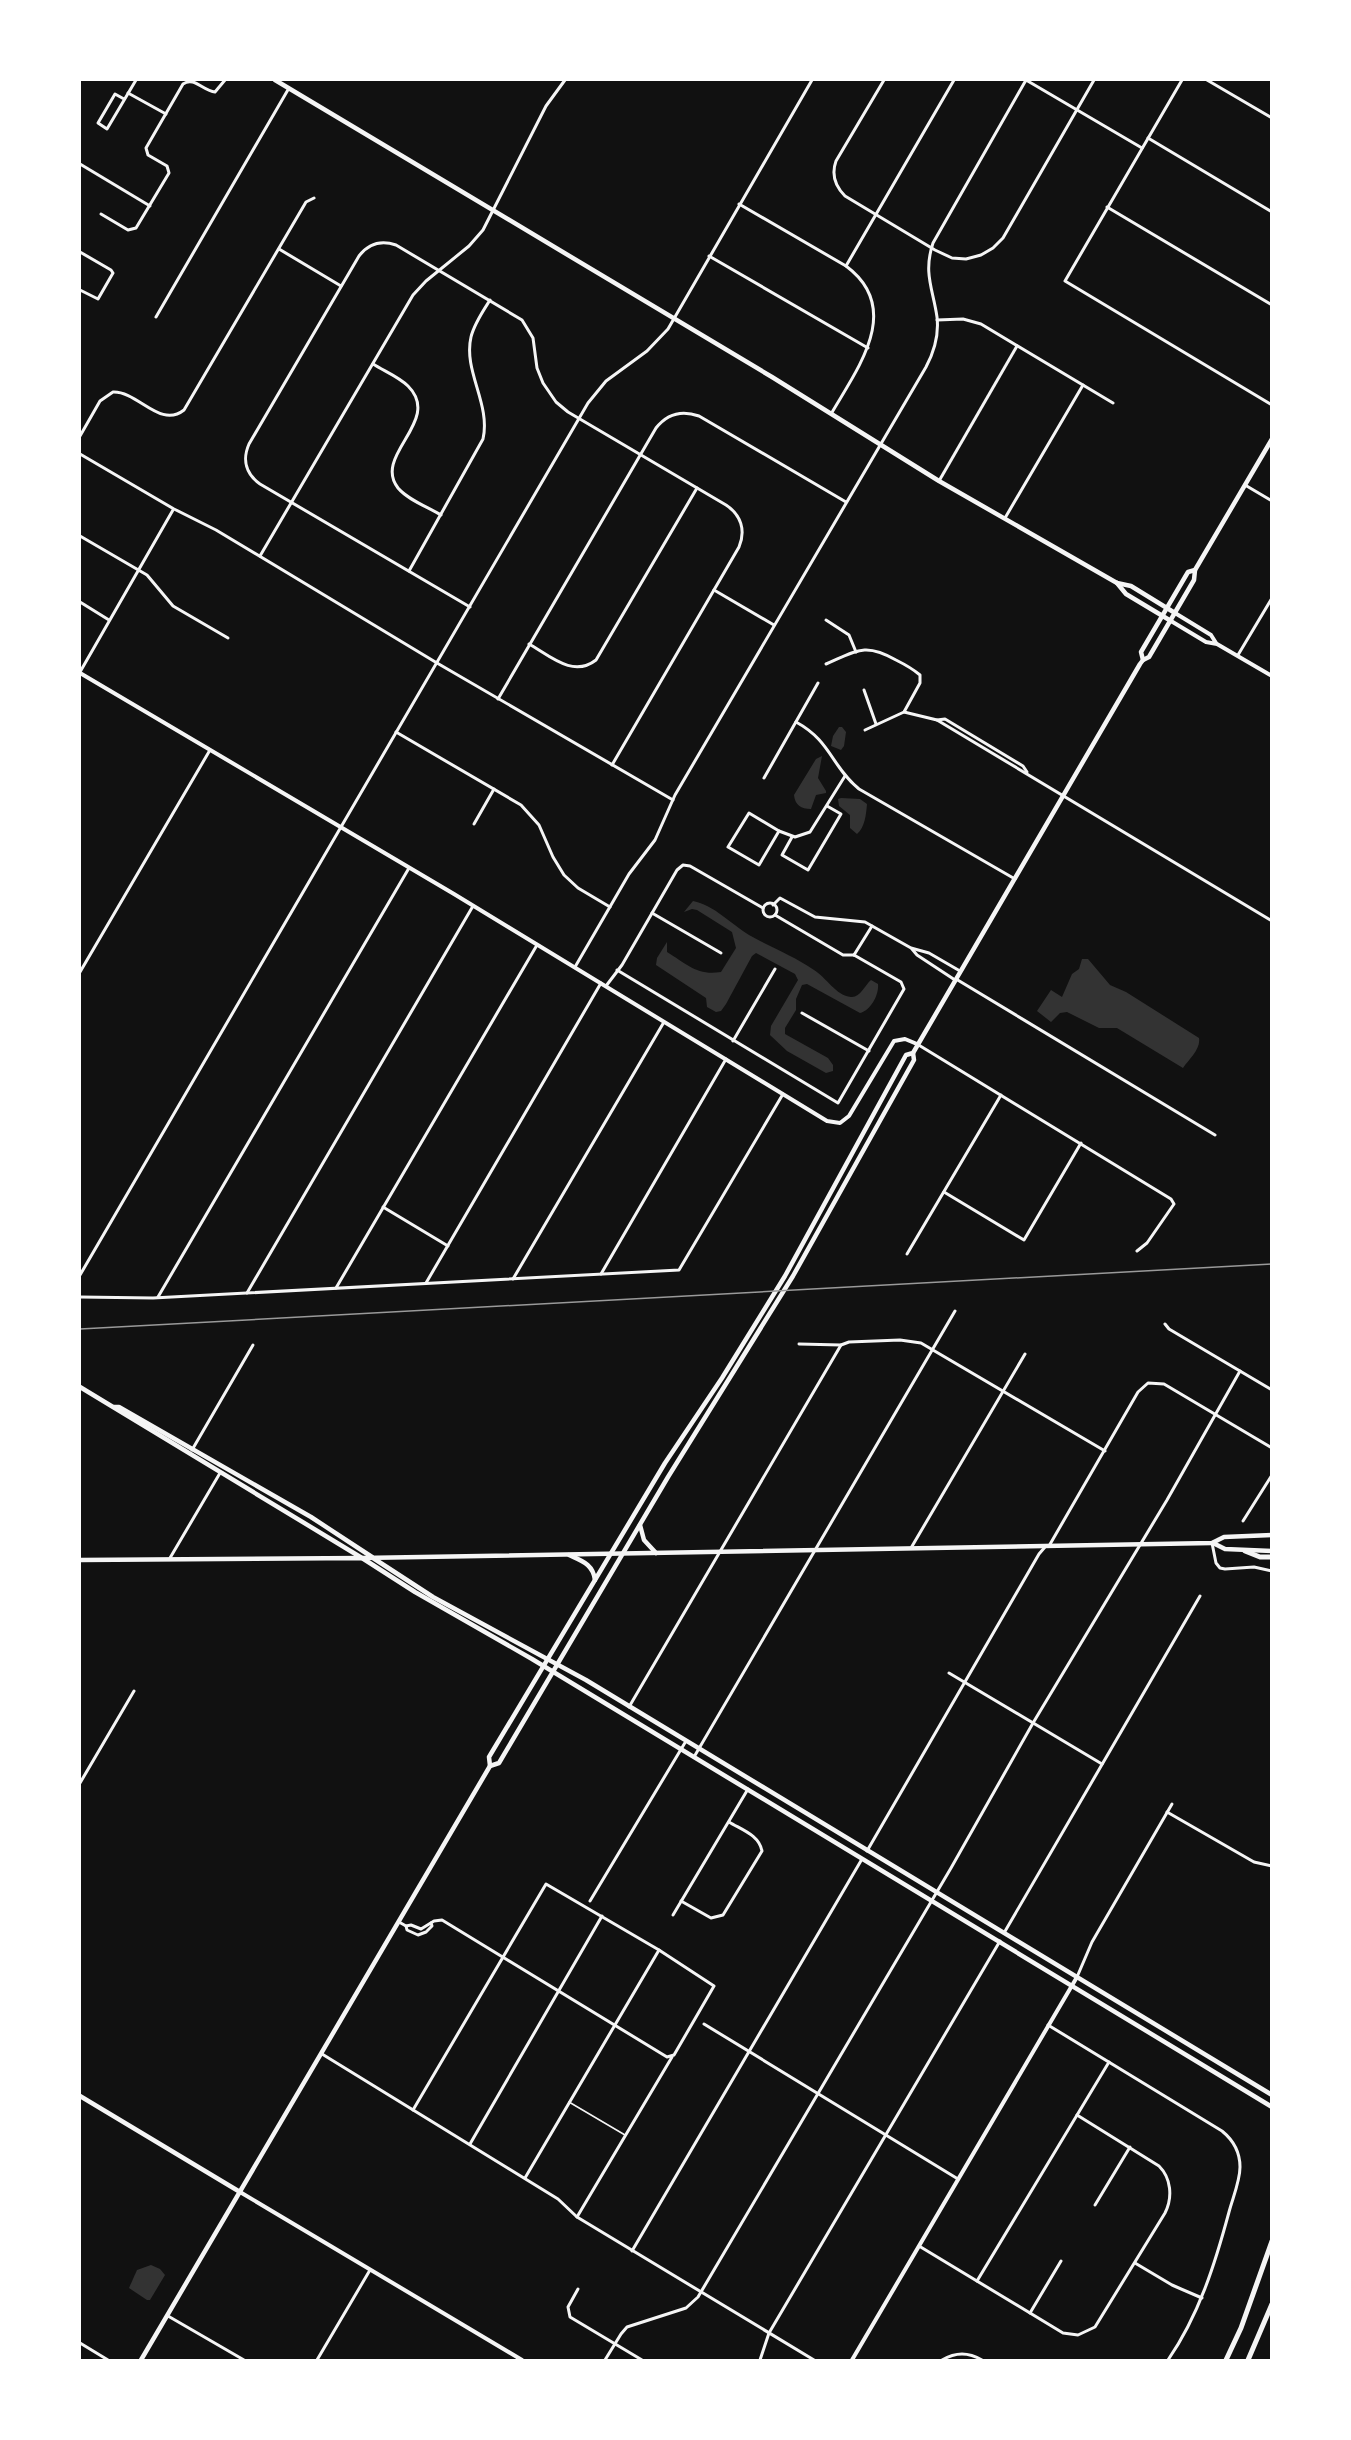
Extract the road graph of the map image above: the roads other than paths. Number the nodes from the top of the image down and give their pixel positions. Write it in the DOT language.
graph roads {
  1 [pos="136,80"];
  2 [pos="225,80"];
  3 [pos="275,80"];
  4 [pos="565,80"];
  5 [pos="812,80"];
  6 [pos="884,80"];
  7 [pos="954,80"];
  8 [pos="1026,80"];
  9 [pos="1094,80"];
  10 [pos="1182,80"];
  11 [pos="1207,80"];
  12 [pos="289,88"];
  13 [pos="128,93"];
  14 [pos="124,99"];
  15 [pos="1077,110"];
  16 [pos="166,114"];
  17 [pos="1272,118"];
  18 [pos="1148,138"];
  19 [pos="1142,148"];
  20 [pos="80,164"];
  21 [pos="314,198"];
  22 [pos="740,204"];
  23 [pos="150,206"];
  24 [pos="1107,207"];
  25 [pos="495,211"];
  26 [pos="1272,212"];
  27 [pos="101,214"];
  28 [pos="876,215"];
  29 [pos="931,248"];
  30 [pos="279,249"];
  31 [pos="80,252"];
  32 [pos="710,256"];
  33 [pos="846,266"];
  34 [pos="439,270"];
  35 [pos="341,286"];
  36 [pos="80,290"];
  37 [pos="490,300"];
  38 [pos="1272,305"];
  39 [pos="156,317"];
  40 [pos="674,318"];
  41 [pos="937,320"];
  42 [pos="1017,346"];
  43 [pos="868,348"];
  44 [pos="373,364"];
  45 [pos="1083,385"];
  46 [pos="1113,403"];
  47 [pos="1272,405"];
  48 [pos="831,414"];
  49 [pos="579,419"];
  50 [pos="80,436"];
  51 [pos="1272,439"];
  52 [pos="881,446"];
  53 [pos="80,454"];
  54 [pos="641,455"];
  55 [pos="939,481"];
  56 [pos="1245,485"];
  57 [pos="698,488"];
  58 [pos="1272,501"];
  59 [pos="291,502"];
  60 [pos="846,502"];
  61 [pos="174,509"];
  62 [pos="441,516"];
  63 [pos="1004,520"];
  64 [pos="80,536"];
  65 [pos="260,556"];
  66 [pos="138,570"];
  67 [pos="1195,570"];
  68 [pos="409,571"];
  69 [pos="1117,583"];
  70 [pos="714,590"];
  71 [pos="1272,598"];
  72 [pos="80,602"];
  73 [pos="470,607"];
  74 [pos="1167,608"];
  75 [pos="1175,613"];
  76 [pos="1163,616"];
  77 [pos="109,620"];
  78 [pos="826,620"];
  79 [pos="1171,621"];
  80 [pos="774,625"];
  81 [pos="228,639"];
  82 [pos="529,644"];
  83 [pos="1217,644"];
  84 [pos="856,652"];
  85 [pos="1238,655"];
  86 [pos="1143,660"];
  87 [pos="437,663"];
  88 [pos="826,664"];
  89 [pos="80,673"];
  90 [pos="1272,676"];
  91 [pos="818,683"];
  92 [pos="864,690"];
  93 [pos="498,699"];
  94 [pos="904,712"];
  95 [pos="937,720"];
  96 [pos="796,722"];
  97 [pos="876,724"];
  98 [pos="865,730"];
  99 [pos="396,732"];
  100 [pos="210,750"];
  101 [pos="612,765"];
  102 [pos="1028,773"];
  103 [pos="845,776"];
  104 [pos="764,778"];
  105 [pos="495,789"];
  106 [pos="1064,794"];
  107 [pos="673,800"];
  108 [pos="827,806"];
  109 [pos="474,824"];
  110 [pos="341,827"];
  111 [pos="779,831"];
  112 [pos="792,837"];
  113 [pos="409,868"];
  114 [pos="1015,879"];
  115 [pos="773,905"];
  116 [pos="473,906"];
  117 [pos="610,907"];
  118 [pos="763,908"];
  119 [pos="652,913"];
  120 [pos="775,915"];
  121 [pos="1272,921"];
  122 [pos="872,925"];
  123 [pos="537,945"];
  124 [pos="911,948"];
  125 [pos="721,953"];
  126 [pos="855,955"];
  127 [pos="575,967"];
  128 [pos="775,969"];
  129 [pos="617,970"];
  130 [pos="960,971"];
  131 [pos="80,972"];
  132 [pos="956,980"];
  133 [pos="603,985"];
  134 [pos="802,1013"];
  135 [pos="664,1022"];
  136 [pos="733,1041"];
  137 [pos="917,1044"];
  138 [pos="869,1051"];
  139 [pos="913,1053"];
  140 [pos="726,1059"];
  141 [pos="783,1094"];
  142 [pos="1001,1095"];
  143 [pos="1215,1135"];
  144 [pos="1081,1143"];
  145 [pos="944,1192"];
  146 [pos="383,1207"];
  147 [pos="448,1246"];
  148 [pos="1137,1251"];
  149 [pos="907,1254"];
  150 [pos="601,1274"];
  151 [pos="80,1275"];
  152 [pos="513,1279"];
  153 [pos="426,1283"];
  154 [pos="336,1288"];
  155 [pos="247,1293"];
  156 [pos="80,1297"];
  157 [pos="158,1297"];
  158 [pos="955,1311"];
  159 [pos="1165,1324"];
  160 [pos="799,1344"];
  161 [pos="253,1345"];
  162 [pos="841,1345"];
  163 [pos="933,1349"];
  164 [pos="1025,1354"];
  165 [pos="1240,1371"];
  166 [pos="80,1387"];
  167 [pos="1272,1390"];
  168 [pos="1004,1391"];
  169 [pos="114,1407"];
  170 [pos="1216,1415"];
  171 [pos="1272,1448"];
  172 [pos="192,1450"];
  173 [pos="1105,1451"];
  174 [pos="220,1473"];
  175 [pos="1272,1475"];
  176 [pos="1244,1521"];
  177 [pos="640,1524"];
  178 [pos="1272,1535"];
  179 [pos="1212,1543"];
  180 [pos="1139,1544"];
  181 [pos="1048,1546"];
  182 [pos="911,1548"];
  183 [pos="815,1550"];
  184 [pos="721,1551"];
  185 [pos="1245,1551"];
  186 [pos="1272,1551"];
  187 [pos="612,1553"];
  188 [pos="623,1553"];
  189 [pos="656,1553"];
  190 [pos="566,1554"];
  191 [pos="372,1557"];
  192 [pos="1272,1557"];
  193 [pos="362,1558"];
  194 [pos="80,1560"];
  195 [pos="169,1560"];
  196 [pos="1272,1571"];
  197 [pos="595,1583"];
  198 [pos="1200,1596"];
  199 [pos="548,1659"];
  200 [pos="557,1664"];
  201 [pos="543,1666"];
  202 [pos="553,1672"];
  203 [pos="949,1673"];
  204 [pos="965,1683"];
  205 [pos="134,1691"];
  206 [pos="629,1707"];
  207 [pos="1033,1723"];
  208 [pos="686,1741"];
  209 [pos="681,1749"];
  210 [pos="699,1749"];
  211 [pos="694,1757"];
  212 [pos="1103,1764"];
  213 [pos="490,1766"];
  214 [pos="80,1782"];
  215 [pos="748,1789"];
  216 [pos="1172,1804"];
  217 [pos="1167,1812"];
  218 [pos="729,1822"];
  219 [pos="867,1851"];
  220 [pos="863,1859"];
  221 [pos="1272,1866"];
  222 [pos="936,1892"];
  223 [pos="931,1900"];
  224 [pos="590,1901"];
  225 [pos="681,1901"];
  226 [pos="673,1915"];
  227 [pos="602,1916"];
  228 [pos="399,1922"];
  229 [pos="1004,1933"];
  230 [pos="1000,1941"];
  231 [pos="658,1950"];
  232 [pos="503,1958"];
  233 [pos="1077,1977"];
  234 [pos="1071,1986"];
  235 [pos="557,1991"];
  236 [pos="704,2024"];
  237 [pos="1048,2025"];
  238 [pos="615,2026"];
  239 [pos="749,2052"];
  240 [pos="321,2054"];
  241 [pos="672,2057"];
  242 [pos="1109,2062"];
  243 [pos="818,2094"];
  244 [pos="1272,2095"];
  245 [pos="80,2096"];
  246 [pos="569,2102"];
  247 [pos="1272,2107"];
  248 [pos="413,2110"];
  249 [pos="1077,2115"];
  250 [pos="625,2135"];
  251 [pos="886,2135"];
  252 [pos="470,2144"];
  253 [pos="1130,2147"];
  254 [pos="525,2178"];
  255 [pos="958,2179"];
  256 [pos="240,2192"];
  257 [pos="1095,2205"];
  258 [pos="577,2217"];
  259 [pos="1272,2241"];
  260 [pos="918,2246"];
  261 [pos="632,2251"];
  262 [pos="1061,2261"];
  263 [pos="1135,2263"];
  264 [pos="370,2270"];
  265 [pos="977,2281"];
  266 [pos="578,2289"];
  267 [pos="701,2292"];
  268 [pos="1202,2298"];
  269 [pos="1272,2304"];
  270 [pos="1030,2313"];
  271 [pos="168,2316"];
  272 [pos="769,2333"];
  273 [pos="80,2343"];
  274 [pos="615,2344"];
  275 [pos="519,2360"];
  276 [pos="108,2361"];
  277 [pos="141,2361"];
  278 [pos="244,2361"];
  279 [pos="317,2361"];
  280 [pos="605,2361"];
  281 [pos="642,2361"];
  282 [pos="760,2361"];
  283 [pos="814,2361"];
  284 [pos="852,2361"];
  285 [pos="942,2361"];
  286 [pos="982,2361"];
  287 [pos="1168,2361"];
  288 [pos="1226,2361"];
  289 [pos="1248,2361"];
  1 -- 13 [label="street"];
  2 -- 16 [label="street"];
  3 -- 12 [label="main road"];
  4 -- 25 [label="street"];
  5 -- 22 [label="street"];
  6 -- 28 [label="street"];
  7 -- 28 [label="street"];
  8 -- 15 [label="street"];
  8 -- 29 [label="street"];
  9 -- 15 [label="street"];
  10 -- 18 [label="street"];
  11 -- 17 [label="street"];
  12 -- 25 [label="main road"];
  12 -- 39 [label="street"];
  13 -- 14 [label="street"];
  13 -- 16 [label="street"];
  14 -- 14 [label="street"];
  15 -- 19 [label="street"];
  15 -- 29 [label="street"];
  16 -- 23 [label="street"];
  18 -- 19 [label="street"];
  18 -- 26 [label="street"];
  19 -- 24 [label="street"];
  20 -- 23 [label="street"];
  21 -- 30 [label="street"];
  22 -- 32 [label="street"];
  22 -- 33 [label="street"];
  23 -- 27 [label="street"];
  24 -- 38 [label="street"];
  24 -- 47 [label="street"];
  25 -- 34 [label="street"];
  25 -- 40 [label="main road"];
  28 -- 29 [label="street"];
  28 -- 33 [label="street"];
  29 -- 41 [label="street"];
  30 -- 35 [label="street"];
  30 -- 50 [label="street"];
  31 -- 36 [label="street"];
  32 -- 40 [label="street"];
  32 -- 43 [label="street"];
  33 -- 43 [label="street"];
  34 -- 35 [label="street"];
  34 -- 37 [label="street"];
  34 -- 44 [label="street"];
  35 -- 59 [label="street"];
  37 -- 49 [label="street"];
  37 -- 62 [label="street"];
  40 -- 48 [label="main road"];
  40 -- 49 [label="street"];
  41 -- 42 [label="street"];
  41 -- 52 [label="street"];
  42 -- 45 [label="street"];
  42 -- 55 [label="street"];
  43 -- 48 [label="street"];
  44 -- 59 [label="street"];
  44 -- 62 [label="street"];
  45 -- 46 [label="street"];
  45 -- 63 [label="street"];
  48 -- 52 [label="main road"];
  49 -- 54 [label="street"];
  49 -- 73 [label="street"];
  51 -- 56 [label="main road"];
  52 -- 55 [label="main road"];
  52 -- 60 [label="street"];
  53 -- 61 [label="street"];
  54 -- 57 [label="street"];
  54 -- 60 [label="street"];
  54 -- 82 [label="street"];
  55 -- 63 [label="main road"];
  56 -- 58 [label="street"];
  56 -- 67 [label="main road"];
  57 -- 70 [label="street"];
  57 -- 82 [label="street"];
  59 -- 65 [label="street"];
  59 -- 68 [label="street"];
  60 -- 80 [label="street"];
  61 -- 65 [label="street"];
  61 -- 66 [label="street"];
  62 -- 68 [label="street"];
  63 -- 69 [label="main road"];
  64 -- 66 [label="street"];
  65 -- 87 [label="street"];
  66 -- 77 [label="street"];
  66 -- 81 [label="street"];
  67 -- 74 [label="main road"];
  67 -- 75 [label="main road"];
  68 -- 73 [label="street"];
  69 -- 74 [label="main road"];
  69 -- 76 [label="main road"];
  70 -- 80 [label="street"];
  70 -- 101 [label="street"];
  71 -- 85 [label="street"];
  72 -- 77 [label="street"];
  73 -- 87 [label="street"];
  74 -- 75 [label="main road"];
  74 -- 76 [label="main road"];
  75 -- 79 [label="main road"];
  75 -- 83 [label="street"];
  76 -- 79 [label="main road"];
  76 -- 86 [label="main road"];
  77 -- 89 [label="street"];
  78 -- 84 [label="street"];
  79 -- 83 [label="street"];
  79 -- 86 [label="main road"];
  80 -- 107 [label="street"];
  82 -- 93 [label="street"];
  83 -- 85 [label="street"];
  84 -- 88 [label="street"];
  84 -- 94 [label="street"];
  85 -- 90 [label="street"];
  86 -- 106 [label="main road"];
  87 -- 93 [label="street"];
  87 -- 99 [label="street"];
  89 -- 100 [label="street"];
  91 -- 96 [label="street"];
  92 -- 97 [label="street"];
  93 -- 101 [label="street"];
  94 -- 95 [label="street"];
  94 -- 97 [label="street"];
  95 -- 102 [label="street"];
  95 -- 102 [label="street"];
  96 -- 103 [label="street"];
  96 -- 104 [label="street"];
  97 -- 98 [label="street"];
  99 -- 105 [label="street"];
  99 -- 110 [label="street"];
  100 -- 110 [label="street"];
  100 -- 131 [label="street"];
  101 -- 107 [label="street"];
  102 -- 106 [label="street"];
  103 -- 108 [label="street"];
  103 -- 114 [label="street"];
  105 -- 109 [label="street"];
  105 -- 117 [label="street"];
  106 -- 114 [label="main road"];
  106 -- 121 [label="street"];
  107 -- 117 [label="street"];
  108 -- 112 [label="street"];
  108 -- 112 [label="street"];
  110 -- 113 [label="street"];
  110 -- 151 [label="street"];
  111 -- 111 [label="street"];
  111 -- 112 [label="street"];
  113 -- 116 [label="street"];
  113 -- 157 [label="street"];
  114 -- 130 [label="main road"];
  115 -- 118 [label="street"];
  115 -- 120 [label="street"];
  115 -- 122 [label="street"];
  116 -- 123 [label="street"];
  116 -- 155 [label="street"];
  117 -- 127 [label="street"];
  118 -- 119 [label="street"];
  118 -- 120 [label="street"];
  119 -- 125 [label="street"];
  119 -- 129 [label="street"];
  120 -- 126 [label="street"];
  122 -- 124 [label="street"];
  122 -- 126 [label="street"];
  123 -- 127 [label="street"];
  123 -- 146 [label="street"];
  124 -- 130 [label="street"];
  124 -- 132 [label="street"];
  126 -- 138 [label="street"];
  127 -- 133 [label="street"];
  128 -- 136 [label="street"];
  129 -- 133 [label="street"];
  129 -- 136 [label="street"];
  130 -- 132 [label="main road"];
  132 -- 137 [label="main road"];
  132 -- 143 [label="street"];
  133 -- 135 [label="street"];
  133 -- 147 [label="street"];
  134 -- 138 [label="street"];
  135 -- 140 [label="street"];
  135 -- 152 [label="street"];
  136 -- 138 [label="street"];
  137 -- 139 [label="main road"];
  137 -- 141 [label="street"];
  137 -- 142 [label="street"];
  139 -- 177 [label="main road"];
  139 -- 187 [label="main road"];
  140 -- 141 [label="street"];
  140 -- 150 [label="street"];
  141 -- 150 [label="street"];
  142 -- 144 [label="street"];
  142 -- 145 [label="street"];
  144 -- 145 [label="street"];
  144 -- 148 [label="street"];
  145 -- 149 [label="street"];
  146 -- 147 [label="street"];
  146 -- 154 [label="street"];
  147 -- 153 [label="street"];
  150 -- 152 [label="street"];
  152 -- 153 [label="street"];
  153 -- 154 [label="street"];
  154 -- 155 [label="street"];
  155 -- 157 [label="street"];
  156 -- 157 [label="street"];
  158 -- 163 [label="street"];
  159 -- 165 [label="street"];
  160 -- 162 [label="street"];
  161 -- 172 [label="street"];
  162 -- 163 [label="street"];
  162 -- 184 [label="street"];
  163 -- 168 [label="street"];
  163 -- 183 [label="street"];
  164 -- 168 [label="street"];
  165 -- 167 [label="street"];
  165 -- 170 [label="street"];
  166 -- 169 [label="main road"];
  168 -- 173 [label="street"];
  168 -- 182 [label="street"];
  169 -- 172 [label="main road"];
  169 -- 174 [label="main road"];
  170 -- 171 [label="street"];
  170 -- 173 [label="street"];
  170 -- 180 [label="street"];
  172 -- 191 [label="main road"];
  173 -- 181 [label="street"];
  174 -- 193 [label="main road"];
  174 -- 195 [label="street"];
  175 -- 176 [label="street"];
  177 -- 188 [label="main road"];
  177 -- 189 [label="main road"];
  178 -- 179 [label="main road"];
  179 -- 180 [label="main road"];
  179 -- 185 [label="main road"];
  179 -- 196 [label="street"];
  180 -- 181 [label="main road"];
  180 -- 207 [label="street"];
  181 -- 182 [label="main road"];
  181 -- 204 [label="street"];
  182 -- 183 [label="main road"];
  183 -- 184 [label="main road"];
  183 -- 210 [label="street"];
  184 -- 189 [label="main road"];
  184 -- 206 [label="street"];
  185 -- 186 [label="main road"];
  185 -- 192 [label="highway"];
  187 -- 188 [label="main road"];
  187 -- 190 [label="main road"];
  187 -- 197 [label="main road"];
  188 -- 189 [label="main road"];
  188 -- 200 [label="main road"];
  190 -- 191 [label="main road"];
  190 -- 197 [label="main road"];
  191 -- 193 [label="main road"];
  191 -- 199 [label="main road"];
  193 -- 195 [label="main road"];
  193 -- 201 [label="main road"];
  194 -- 195 [label="main road"];
  197 -- 199 [label="main road"];
  198 -- 212 [label="street"];
  199 -- 200 [label="main road"];
  199 -- 201 [label="main road"];
  200 -- 202 [label="main road"];
  200 -- 206 [label="main road"];
  201 -- 202 [label="main road"];
  201 -- 213 [label="main road"];
  202 -- 209 [label="main road"];
  202 -- 213 [label="main road"];
  203 -- 204 [label="street"];
  204 -- 207 [label="street"];
  204 -- 219 [label="street"];
  205 -- 214 [label="street"];
  206 -- 208 [label="main road"];
  207 -- 212 [label="street"];
  207 -- 222 [label="street"];
  208 -- 209 [label="street"];
  208 -- 210 [label="main road"];
  209 -- 211 [label="main road"];
  209 -- 224 [label="street"];
  210 -- 211 [label="street"];
  210 -- 219 [label="main road"];
  211 -- 215 [label="main road"];
  212 -- 229 [label="street"];
  213 -- 228 [label="main road"];
  215 -- 218 [label="street"];
  215 -- 220 [label="main road"];
  216 -- 217 [label="street"];
  217 -- 221 [label="street"];
  217 -- 233 [label="street"];
  218 -- 225 [label="street"];
  218 -- 225 [label="street"];
  219 -- 222 [label="main road"];
  220 -- 223 [label="main road"];
  220 -- 239 [label="street"];
  222 -- 223 [label="street"];
  222 -- 229 [label="main road"];
  223 -- 230 [label="main road"];
  223 -- 243 [label="street"];
  225 -- 226 [label="street"];
  227 -- 231 [label="street"];
  227 -- 232 [label="street"];
  227 -- 235 [label="street"];
  228 -- 232 [label="street"];
  228 -- 240 [label="main road"];
  229 -- 233 [label="main road"];
  230 -- 234 [label="main road"];
  230 -- 251 [label="street"];
  231 -- 238 [label="street"];
  231 -- 241 [label="street"];
  232 -- 235 [label="street"];
  232 -- 248 [label="street"];
  233 -- 234 [label="street"];
  233 -- 244 [label="main road"];
  234 -- 237 [label="street"];
  234 -- 247 [label="main road"];
  235 -- 238 [label="street"];
  235 -- 252 [label="street"];
  236 -- 239 [label="street"];
  237 -- 242 [label="street"];
  237 -- 255 [label="street"];
  238 -- 241 [label="street"];
  238 -- 246 [label="street"];
  239 -- 243 [label="street"];
  239 -- 261 [label="street"];
  240 -- 248 [label="street"];
  240 -- 256 [label="main road"];
  241 -- 250 [label="street"];
  242 -- 249 [label="street"];
  242 -- 268 [label="street"];
  243 -- 251 [label="street"];
  243 -- 267 [label="street"];
  245 -- 256 [label="main road"];
  246 -- 250 [label="lane"];
  246 -- 254 [label="street"];
  248 -- 252 [label="street"];
  249 -- 253 [label="street"];
  249 -- 265 [label="street"];
  250 -- 258 [label="street"];
  251 -- 255 [label="street"];
  251 -- 272 [label="street"];
  252 -- 254 [label="street"];
  253 -- 257 [label="street"];
  253 -- 263 [label="street"];
  254 -- 258 [label="street"];
  255 -- 260 [label="street"];
  256 -- 264 [label="street"];
  256 -- 271 [label="main road"];
  258 -- 261 [label="street"];
  259 -- 288 [label="highway"];
  260 -- 265 [label="street"];
  260 -- 284 [label="street"];
  261 -- 267 [label="street"];
  262 -- 270 [label="street"];
  263 -- 268 [label="street"];
  263 -- 270 [label="street"];
  264 -- 275 [label="street"];
  264 -- 279 [label="street"];
  265 -- 270 [label="street"];
  266 -- 274 [label="street"];
  267 -- 272 [label="street"];
  267 -- 274 [label="street"];
  268 -- 287 [label="street"];
  269 -- 289 [label="highway"];
  271 -- 277 [label="main road"];
  271 -- 278 [label="street"];
  272 -- 282 [label="street"];
  272 -- 283 [label="street"];
  273 -- 276 [label="street"];
  274 -- 280 [label="street"];
  274 -- 281 [label="street"];
  285 -- 286 [label="street"];
}
